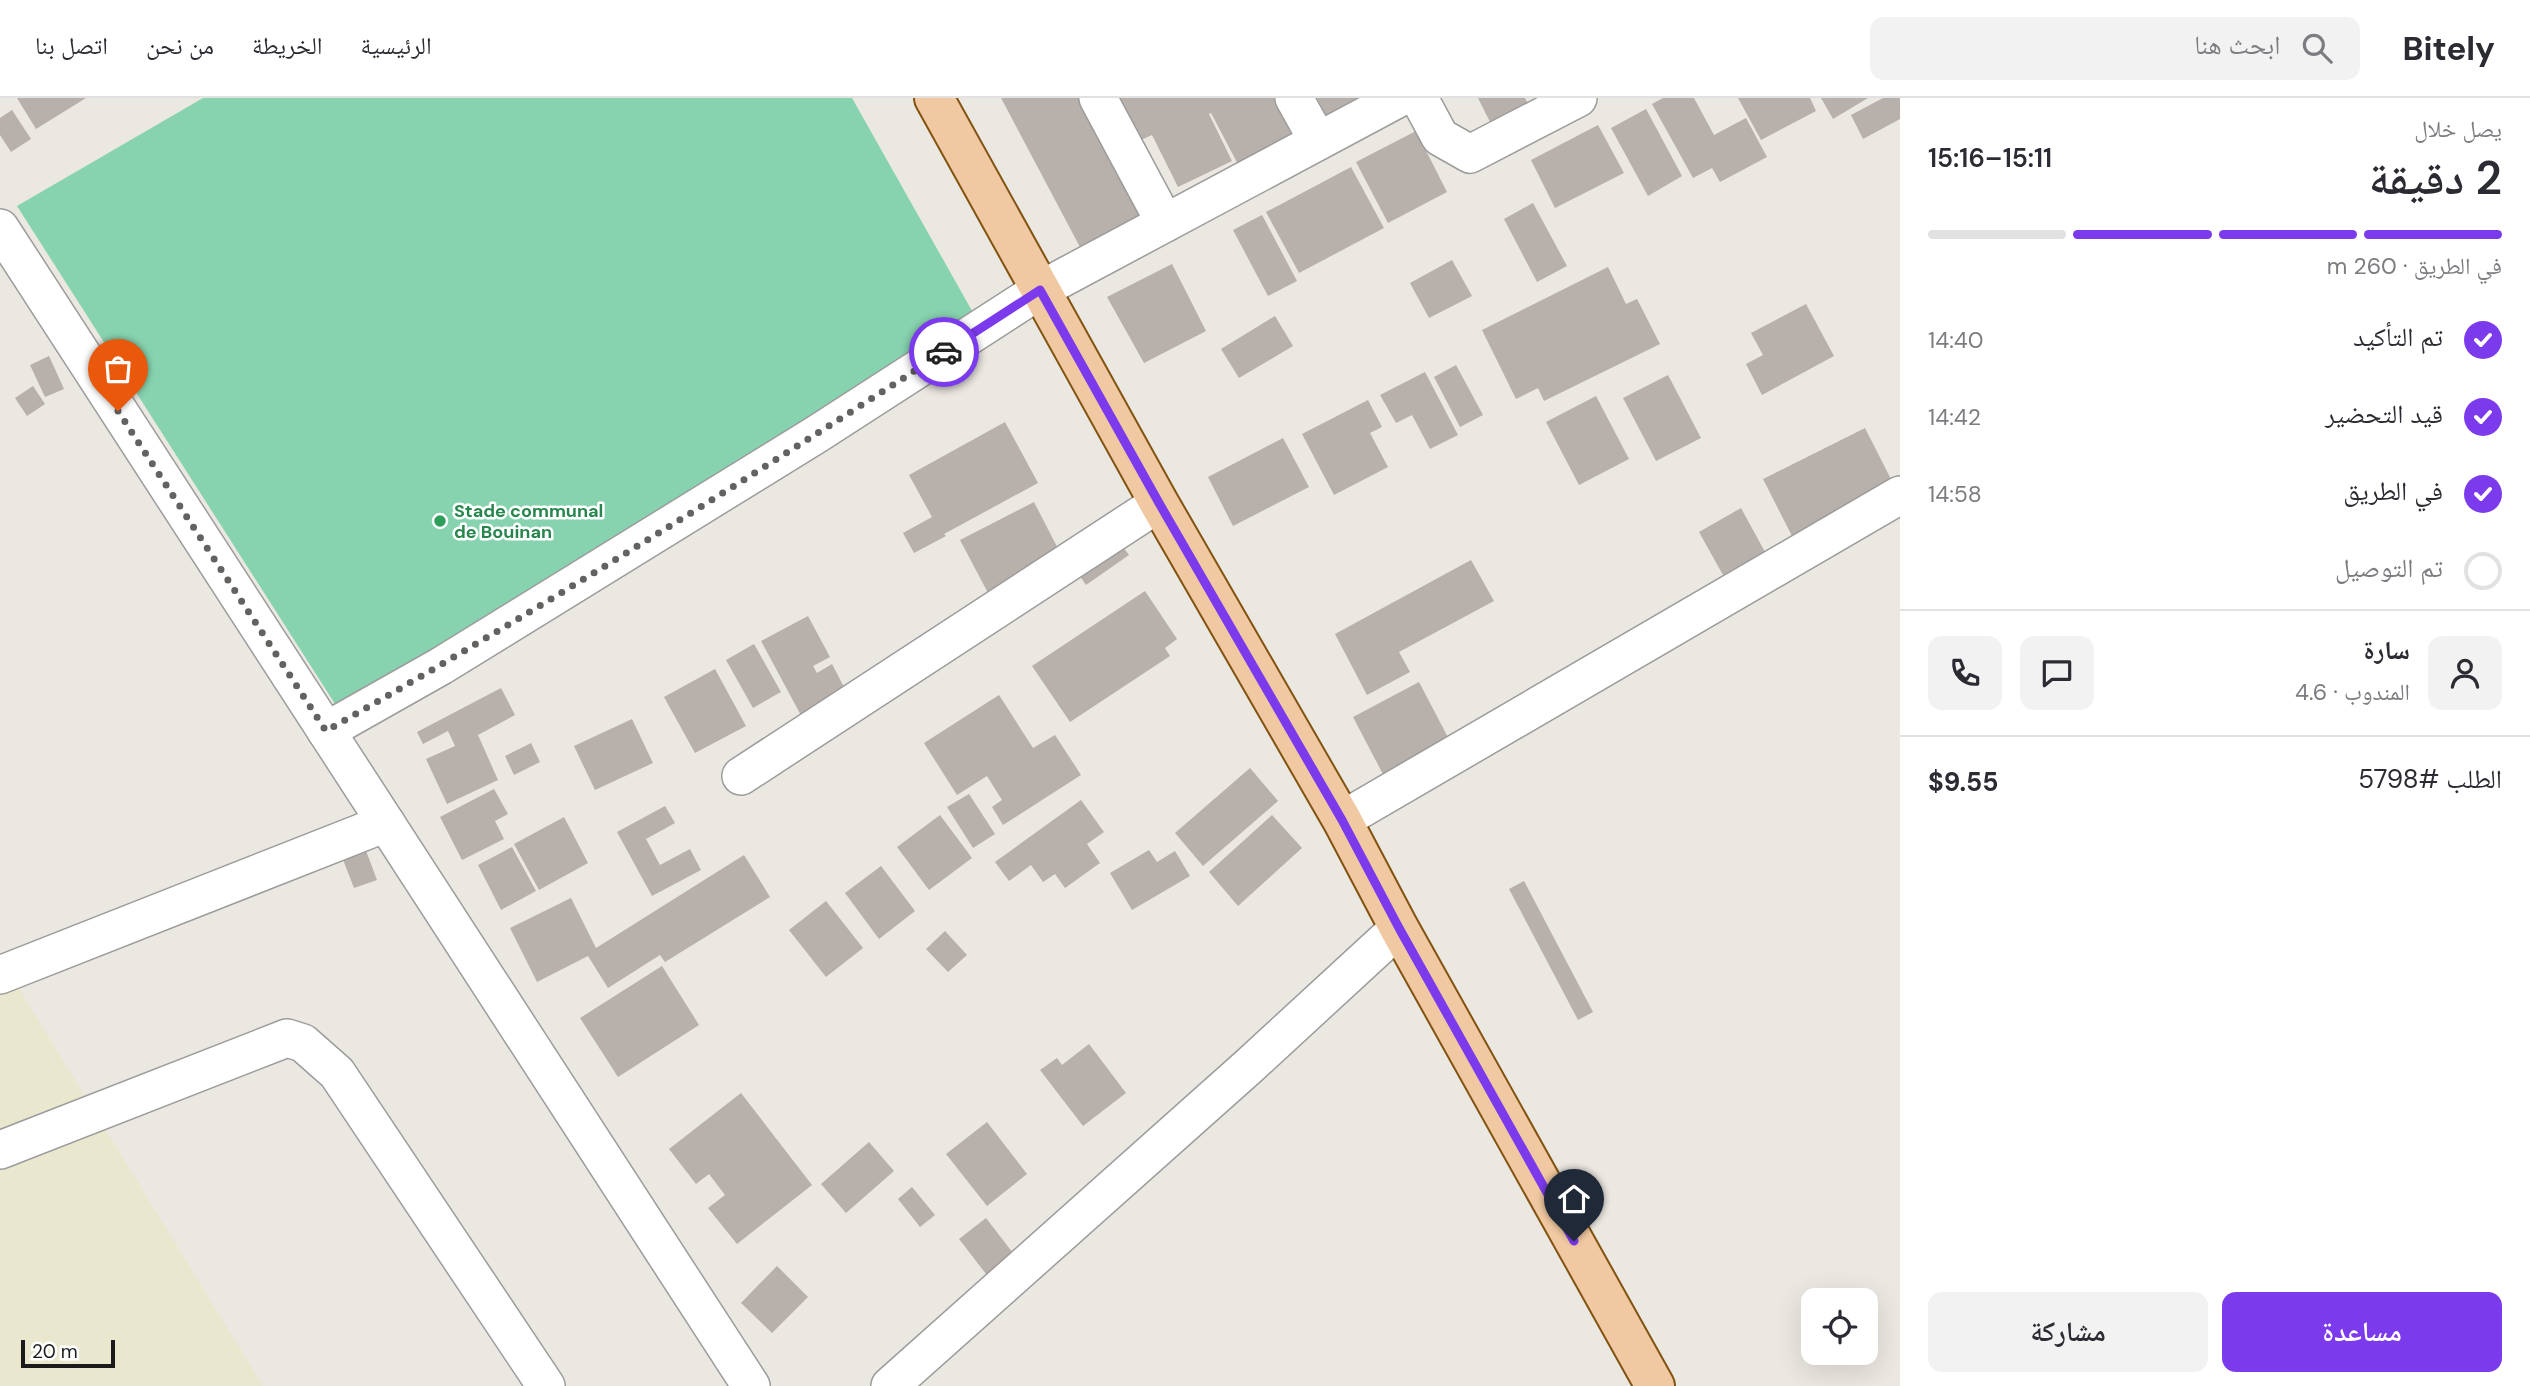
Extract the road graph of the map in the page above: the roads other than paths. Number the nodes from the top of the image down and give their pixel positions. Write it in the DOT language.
graph roads {
  1 [pos="934,98"];
  2 [pos="1098,98"];
  3 [pos="1294,98"];
  4 [pos="1399,98"];
  5 [pos="1419,98"];
  6 [pos="1577,98"];
  7 [pos="1318,141"];
  8 [pos="1165,223"];
  9 [pos="0,228"];
  10 [pos="1040,290"];
  11 [pos="1900,495"];
  12 [pos="1159,503"];
  13 [pos="326,731"];
  14 [pos="741,776"];
  15 [pos="1342,820"];
  16 [pos="386,823"];
  17 [pos="1399,928"];
  18 [pos="0,975"];
  19 [pos="0,1150"];
  20 [pos="546,1386"];
  21 [pos="751,1386"];
  22 [pos="890,1386"];
  23 [pos="1655,1386"];
  1 -- 10 [label="main road"];
  2 -- 8 [label="street"];
  3 -- 7 [label="street"];
  4 -- 7 [label="street"];
  5 -- 6 [label="street"];
  7 -- 8 [label="street"];
  8 -- 10 [label="street"];
  9 -- 13 [label="street"];
  10 -- 12 [label="main road"];
  10 -- 13 [label="street"];
  11 -- 15 [label="street"];
  12 -- 14 [label="street"];
  12 -- 15 [label="main road"];
  13 -- 16 [label="street"];
  15 -- 17 [label="main road"];
  16 -- 18 [label="street"];
  16 -- 21 [label="street"];
  17 -- 22 [label="street"];
  17 -- 23 [label="main road"];
  19 -- 20 [label="street"];
}
